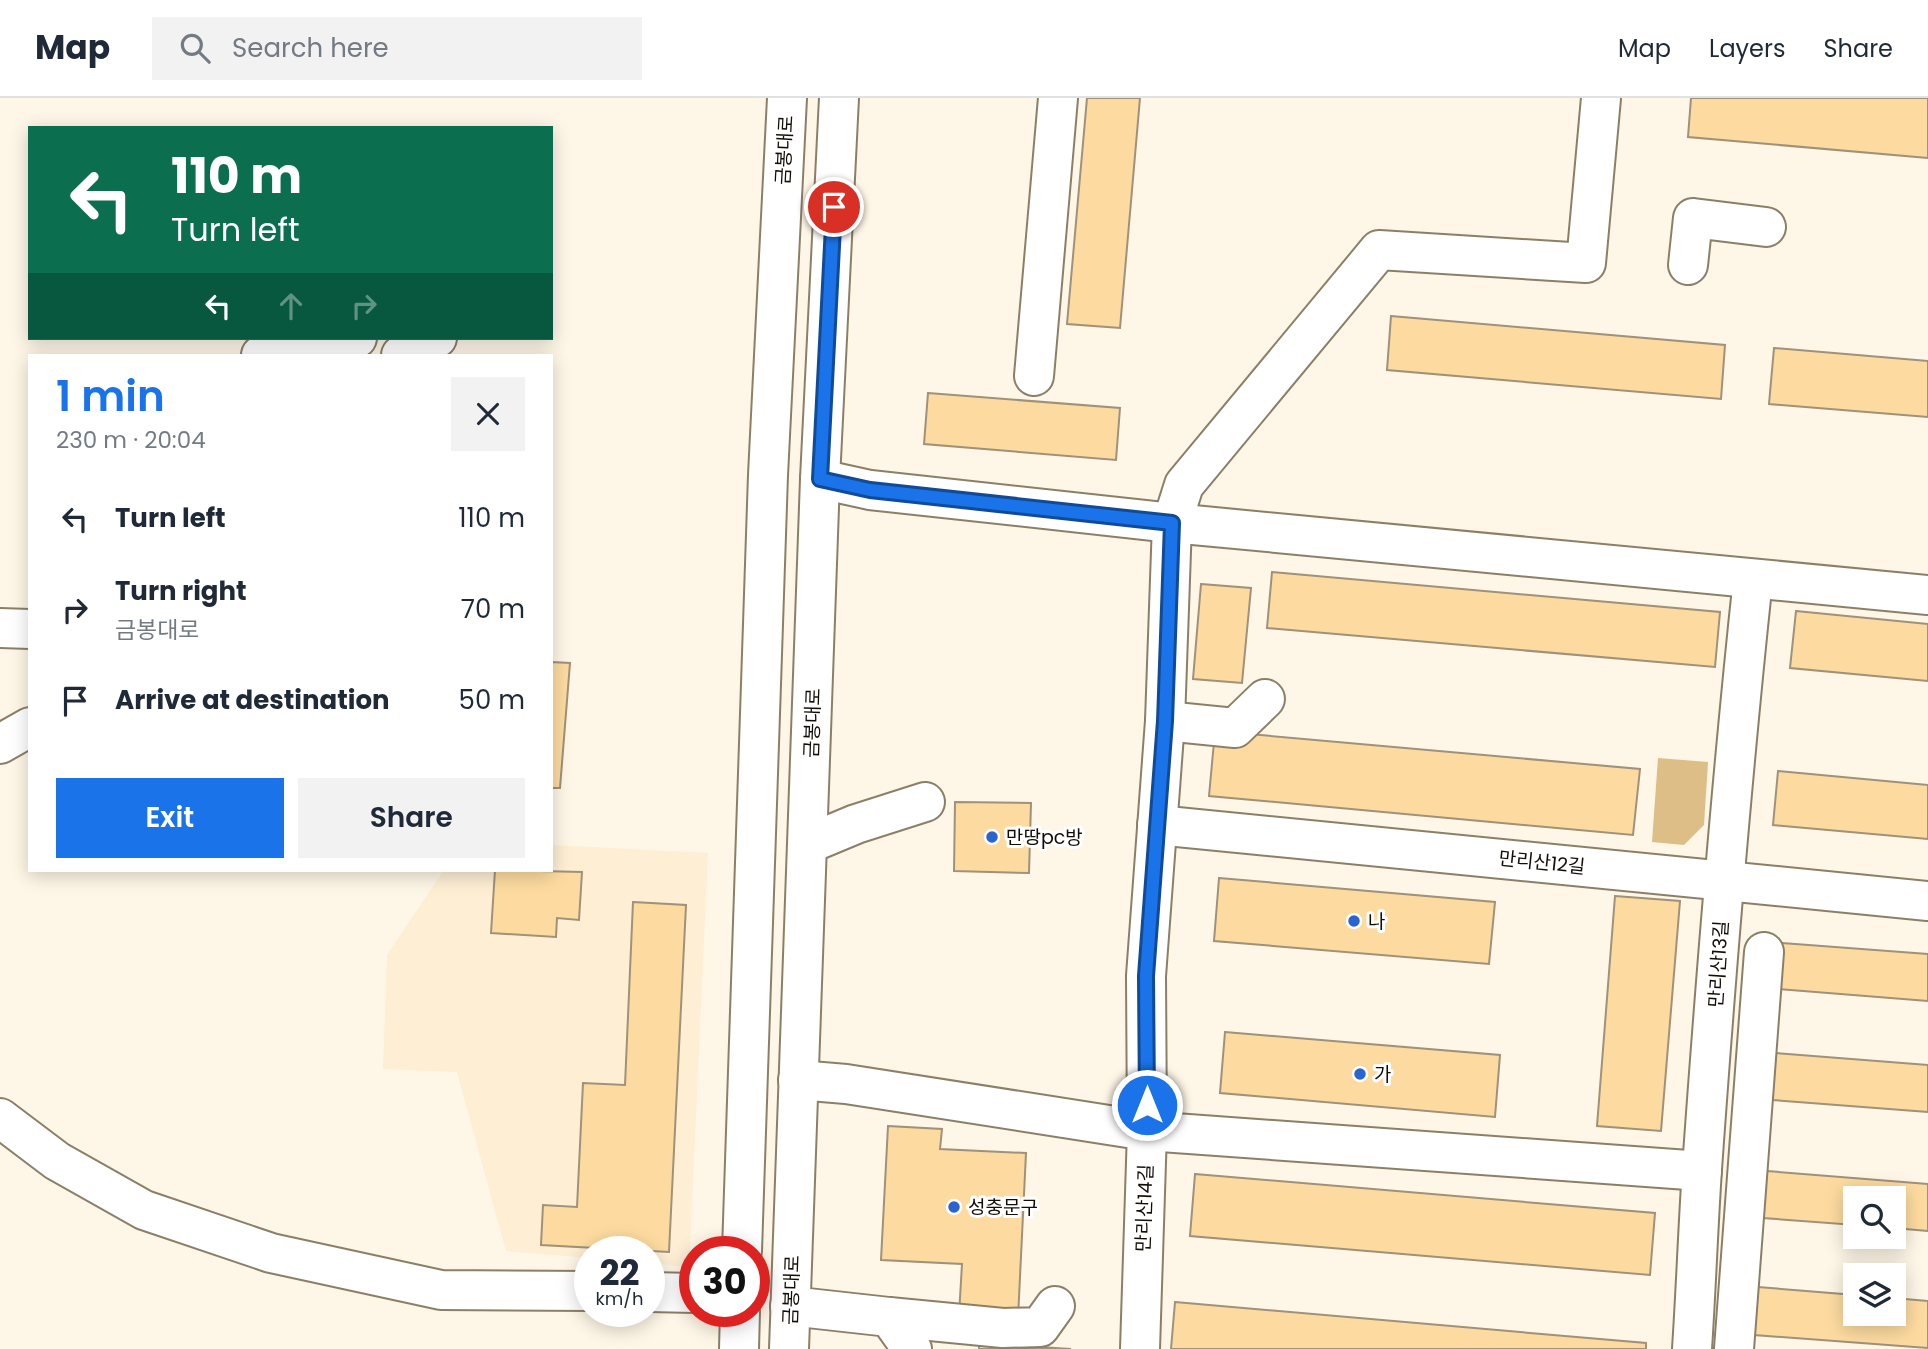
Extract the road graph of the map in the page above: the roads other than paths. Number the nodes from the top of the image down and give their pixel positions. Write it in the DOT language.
graph roads {
  1 [pos="786,98"];
  2 [pos="839,98"];
  3 [pos="1058,98"];
  4 [pos="1601,98"];
  5 [pos="1766,227"];
  6 [pos="1688,265"];
  7 [pos="346,340"];
  8 [pos="433,340"];
  9 [pos="267,354"];
  10 [pos="403,354"];
  11 [pos="1034,376"];
  12 [pos="820,479"];
  13 [pos="1172,523"];
  14 [pos="1753,579"];
  15 [pos="1928,596"];
  16 [pos="0,628"];
  17 [pos="28,629"];
  18 [pos="1265,699"];
  19 [pos="1165,721"];
  20 [pos="28,728"];
  21 [pos="0,744"];
  22 [pos="925,803"];
  23 [pos="1157,825"];
  24 [pos="808,844"];
  25 [pos="1724,881"];
  26 [pos="1928,901"];
  27 [pos="1764,952"];
  28 [pos="799,1080"];
  29 [pos="0,1118"];
  30 [pos="1147,1131"];
  31 [pos="1702,1171"];
  32 [pos="743,1236"];
  33 [pos="574,1292"];
  34 [pos="790,1306"];
  35 [pos="1055,1306"];
  36 [pos="889,1317"];
  37 [pos="740,1327"];
  38 [pos="739,1349"];
  39 [pos="789,1349"];
  40 [pos="912,1349"];
  41 [pos="1140,1349"];
  42 [pos="1692,1349"];
  43 [pos="1734,1349"];
  1 -- 32 [label="street, 금봉대로"];
  2 -- 12 [label="street, 금봉대로"];
  3 -- 11 [label="street"];
  4 -- 13 [label="street, 만리산14길"];
  5 -- 6 [label="street"];
  7 -- 9 [label="street"];
  8 -- 10 [label="street"];
  12 -- 13 [label="street"];
  12 -- 24 [label="street, 금봉대로"];
  13 -- 14 [label="street"];
  13 -- 19 [label="street, 만리산14길"];
  14 -- 15 [label="street"];
  14 -- 25 [label="street, 만리산13길"];
  16 -- 17 [label="street"];
  18 -- 19 [label="street"];
  19 -- 23 [label="street, 만리산14길"];
  20 -- 21 [label="street"];
  22 -- 24 [label="street"];
  23 -- 25 [label="street, 만리산12길"];
  23 -- 30 [label="street, 만리산14길"];
  24 -- 28 [label="street, 금봉대로"];
  25 -- 26 [label="street, 만리산12길"];
  25 -- 31 [label="street, 만리산13길"];
  27 -- 43 [label="street"];
  28 -- 30 [label="street"];
  28 -- 34 [label="street, 금봉대로"];
  29 -- 33 [label="street"];
  30 -- 31 [label="street"];
  30 -- 41 [label="street, 만리산14길"];
  31 -- 42 [label="street, 만리산13길"];
  34 -- 36 [label="street"];
  34 -- 39 [label="street, 금봉대로"];
  35 -- 36 [label="street"];
  36 -- 40 [label="street"];
  37 -- 38 [label="street"];
}
